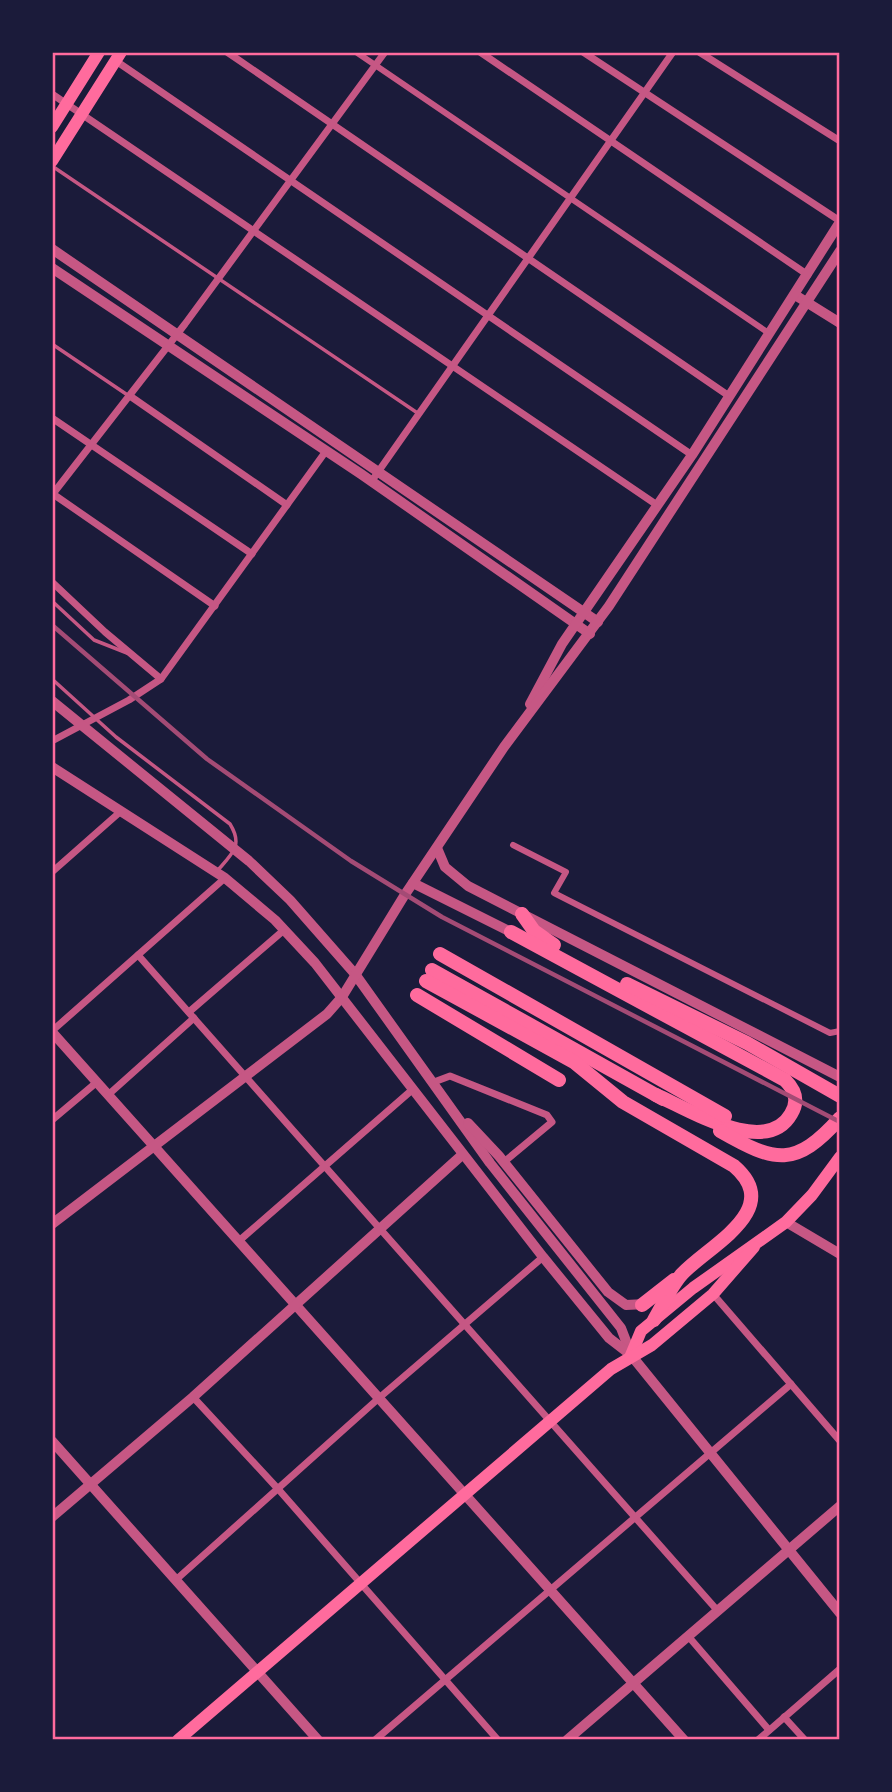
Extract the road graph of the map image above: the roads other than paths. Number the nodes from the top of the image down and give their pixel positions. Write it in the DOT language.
graph roads {
  1 [pos="99,52"];
  2 [pos="227,52"];
  3 [pos="356,52"];
  4 [pos="385,52"];
  5 [pos="480,52"];
  6 [pos="583,52"];
  7 [pos="673,52"];
  8 [pos="699,52"];
  9 [pos="119,57"];
  10 [pos="375,65"];
  11 [pos="52,94"];
  12 [pos="645,94"];
  13 [pos="67,104"];
  14 [pos="83,115"];
  15 [pos="331,125"];
  16 [pos="52,127"];
  17 [pos="839,141"];
  18 [pos="611,142"];
  19 [pos="52,161"];
  20 [pos="52,166"];
  21 [pos="291,180"];
  22 [pos="572,198"];
  23 [pos="839,222"];
  24 [pos="254,230"];
  25 [pos="52,249"];
  26 [pos="839,251"];
  27 [pos="528,260"];
  28 [pos="52,268"];
  29 [pos="808,275"];
  30 [pos="218,278"];
  31 [pos="795,295"];
  32 [pos="807,302"];
  33 [pos="489,315"];
  34 [pos="839,323"];
  35 [pos="178,333"];
  36 [pos="770,334"];
  37 [pos="52,344"];
  38 [pos="168,345"];
  39 [pos="453,366"];
  40 [pos="130,396"];
  41 [pos="729,396"];
  42 [pos="419,414"];
  43 [pos="52,418"];
  44 [pos="91,444"];
  45 [pos="326,451"];
  46 [pos="692,455"];
  47 [pos="379,471"];
  48 [pos="371,482"];
  49 [pos="53,495"];
  50 [pos="287,505"];
  51 [pos="657,505"];
  52 [pos="252,554"];
  53 [pos="52,582"];
  54 [pos="52,601"];
  55 [pos="215,607"];
  56 [pos="585,613"];
  57 [pos="598,622"];
  58 [pos="576,625"];
  59 [pos="590,634"];
  60 [pos="130,653"];
  61 [pos="161,678"];
  62 [pos="52,679"];
  63 [pos="52,701"];
  64 [pos="94,718"];
  65 [pos="81,725"];
  66 [pos="516,731"];
  67 [pos="52,741"];
  68 [pos="52,767"];
  69 [pos="120,812"];
  70 [pos="513,845"];
  71 [pos="437,848"];
  72 [pos="236,851"];
  73 [pos="52,872"];
  74 [pos="220,876"];
  75 [pos="413,883"];
  76 [pos="522,914"];
  77 [pos="284,930"];
  78 [pos="511,932"];
  79 [pos="440,954"];
  80 [pos="138,955"];
  81 [pos="585,963"];
  82 [pos="355,974"];
  83 [pos="416,995"];
  84 [pos="342,997"];
  85 [pos="192,1015"];
  86 [pos="52,1031"];
  87 [pos="839,1031"];
  88 [pos="244,1074"];
  89 [pos="839,1077"];
  90 [pos="559,1080"];
  91 [pos="97,1082"];
  92 [pos="434,1083"];
  93 [pos="412,1090"];
  94 [pos="108,1095"];
  95 [pos="656,1095"];
  96 [pos="839,1096"];
  97 [pos="444,1097"];
  98 [pos="725,1116"];
  99 [pos="839,1118"];
  100 [pos="52,1120"];
  101 [pos="155,1148"];
  102 [pos="462,1154"];
  103 [pos="839,1157"];
  104 [pos="504,1162"];
  105 [pos="324,1166"];
  106 [pos="786,1222"];
  107 [pos="52,1224"];
  108 [pos="378,1228"];
  109 [pos="240,1240"];
  110 [pos="754,1247"];
  111 [pos="839,1254"];
  112 [pos="544,1257"];
  113 [pos="681,1274"];
  114 [pos="693,1288"];
  115 [pos="713,1294"];
  116 [pos="666,1300"];
  117 [pos="296,1304"];
  118 [pos="642,1305"];
  119 [pos="654,1320"];
  120 [pos="466,1324"];
  121 [pos="631,1355"];
  122 [pos="791,1384"];
  123 [pos="193,1397"];
  124 [pos="379,1398"];
  125 [pos="550,1420"];
  126 [pos="52,1441"];
  127 [pos="839,1441"];
  128 [pos="709,1453"];
  129 [pos="92,1485"];
  130 [pos="279,1490"];
  131 [pos="467,1495"];
  132 [pos="839,1506"];
  133 [pos="52,1517"];
  134 [pos="635,1517"];
  135 [pos="786,1551"];
  136 [pos="178,1578"];
  137 [pos="360,1585"];
  138 [pos="550,1590"];
  139 [pos="717,1610"];
  140 [pos="839,1613"];
  141 [pos="688,1636"];
  142 [pos="839,1670"];
  143 [pos="258,1672"];
  144 [pos="446,1681"];
  145 [pos="633,1683"];
  146 [pos="785,1717"];
  147 [pos="769,1730"];
  148 [pos="178,1740"];
  149 [pos="317,1740"];
  150 [pos="374,1740"];
  151 [pos="498,1740"];
  152 [pos="567,1740"];
  153 [pos="684,1740"];
  154 [pos="758,1740"];
  155 [pos="805,1740"];
  1 -- 13 [label="main road"];
  2 -- 15 [label="street"];
  3 -- 10 [label="street"];
  4 -- 10 [label="street"];
  5 -- 18 [label="street"];
  6 -- 12 [label="street"];
  7 -- 12 [label="street"];
  8 -- 17 [label="street"];
  9 -- 14 [label="main road"];
  9 -- 21 [label="street"];
  10 -- 15 [label="street"];
  10 -- 22 [label="street"];
  11 -- 13 [label="street"];
  12 -- 18 [label="street"];
  12 -- 23 [label="street"];
  13 -- 14 [label="street"];
  13 -- 16 [label="main road"];
  14 -- 19 [label="main road"];
  14 -- 24 [label="street"];
  15 -- 21 [label="street"];
  15 -- 27 [label="street"];
  18 -- 22 [label="street"];
  18 -- 29 [label="street"];
  20 -- 30 [label="lane"];
  21 -- 24 [label="street"];
  21 -- 33 [label="street"];
  22 -- 27 [label="street"];
  22 -- 36 [label="street"];
  23 -- 29 [label="street"];
  24 -- 30 [label="street"];
  24 -- 39 [label="street"];
  25 -- 35 [label="street"];
  26 -- 32 [label="street"];
  27 -- 33 [label="street"];
  27 -- 41 [label="street"];
  28 -- 38 [label="street"];
  29 -- 31 [label="street"];
  30 -- 35 [label="street"];
  30 -- 42 [label="lane"];
  31 -- 32 [label="street"];
  31 -- 36 [label="street"];
  32 -- 34 [label="street"];
  32 -- 57 [label="street"];
  33 -- 39 [label="street"];
  33 -- 46 [label="street"];
  35 -- 38 [label="street"];
  35 -- 47 [label="street"];
  36 -- 41 [label="street"];
  37 -- 40 [label="lane"];
  38 -- 40 [label="street"];
  38 -- 45 [label="street"];
  39 -- 42 [label="street"];
  39 -- 51 [label="street"];
  40 -- 44 [label="street"];
  40 -- 50 [label="street"];
  41 -- 46 [label="street"];
  42 -- 47 [label="street"];
  43 -- 44 [label="street"];
  44 -- 49 [label="street"];
  44 -- 52 [label="street"];
  45 -- 48 [label="street"];
  45 -- 50 [label="street"];
  46 -- 51 [label="street"];
  47 -- 48 [label="street"];
  47 -- 56 [label="street"];
  48 -- 58 [label="street"];
  49 -- 55 [label="street"];
  50 -- 52 [label="street"];
  51 -- 56 [label="street"];
  52 -- 55 [label="street"];
  53 -- 60 [label="street"];
  54 -- 60 [label="lane"];
  55 -- 61 [label="street"];
  56 -- 57 [label="street"];
  56 -- 58 [label="street"];
  57 -- 59 [label="street"];
  58 -- 59 [label="street"];
  58 -- 66 [label="street"];
  59 -- 66 [label="street"];
  60 -- 61 [label="street"];
  61 -- 64 [label="street"];
  62 -- 64 [label="lane"];
  63 -- 65 [label="street"];
  64 -- 65 [label="street"];
  64 -- 72 [label="lane"];
  65 -- 67 [label="street"];
  65 -- 72 [label="street"];
  66 -- 71 [label="street"];
  68 -- 69 [label="street"];
  69 -- 73 [label="street"];
  69 -- 74 [label="street"];
  70 -- 87 [label="street"];
  71 -- 75 [label="street"];
  71 -- 76 [label="street"];
  72 -- 74 [label="lane"];
  72 -- 82 [label="street"];
  74 -- 77 [label="street"];
  74 -- 80 [label="street"];
  75 -- 78 [label="street"];
  75 -- 82 [label="street"];
  76 -- 81 [label="highway"];
  76 -- 89 [label="street"];
  77 -- 84 [label="street"];
  77 -- 85 [label="street"];
  78 -- 81 [label="highway"];
  78 -- 95 [label="highway"];
  79 -- 98 [label="highway"];
  80 -- 85 [label="street"];
  80 -- 86 [label="street"];
  81 -- 96 [label="highway"];
  82 -- 84 [label="street"];
  82 -- 92 [label="street"];
  83 -- 90 [label="highway"];
  84 -- 88 [label="street"];
  84 -- 93 [label="street"];
  85 -- 88 [label="street"];
  85 -- 94 [label="street"];
  86 -- 91 [label="street"];
  88 -- 101 [label="street"];
  88 -- 105 [label="street"];
  91 -- 94 [label="street"];
  91 -- 100 [label="street"];
  92 -- 97 [label="street"];
  92 -- 104 [label="street"];
  93 -- 102 [label="street"];
  93 -- 105 [label="street"];
  94 -- 101 [label="street"];
  95 -- 99 [label="highway"];
  95 -- 113 [label="highway"];
  97 -- 104 [label="street"];
  97 -- 121 [label="street"];
  101 -- 107 [label="street"];
  101 -- 109 [label="street"];
  102 -- 108 [label="street"];
  102 -- 112 [label="street"];
  103 -- 106 [label="main road"];
  104 -- 118 [label="street"];
  105 -- 108 [label="street"];
  105 -- 109 [label="street"];
  106 -- 110 [label="main road"];
  106 -- 111 [label="street"];
  108 -- 117 [label="street"];
  108 -- 120 [label="street"];
  109 -- 117 [label="street"];
  110 -- 114 [label="main road"];
  110 -- 115 [label="main road"];
  112 -- 120 [label="street"];
  112 -- 121 [label="street"];
  113 -- 116 [label="highway"];
  113 -- 118 [label="highway"];
  114 -- 116 [label="street"];
  114 -- 119 [label="main road"];
  115 -- 121 [label="main road"];
  115 -- 122 [label="street"];
  116 -- 118 [label="street"];
  116 -- 119 [label="highway"];
  117 -- 123 [label="street"];
  117 -- 124 [label="street"];
  119 -- 121 [label="main road"];
  120 -- 124 [label="street"];
  120 -- 125 [label="street"];
  121 -- 125 [label="main road"];
  121 -- 128 [label="street"];
  122 -- 127 [label="street"];
  122 -- 128 [label="street"];
  123 -- 129 [label="street"];
  123 -- 130 [label="street"];
  124 -- 130 [label="street"];
  124 -- 131 [label="street"];
  125 -- 131 [label="main road"];
  125 -- 134 [label="street"];
  126 -- 129 [label="street"];
  128 -- 134 [label="street"];
  128 -- 135 [label="street"];
  129 -- 133 [label="street"];
  129 -- 136 [label="street"];
  130 -- 136 [label="street"];
  130 -- 137 [label="street"];
  131 -- 137 [label="main road"];
  131 -- 138 [label="street"];
  132 -- 135 [label="street"];
  134 -- 138 [label="street"];
  134 -- 139 [label="street"];
  135 -- 139 [label="street"];
  135 -- 140 [label="street"];
  136 -- 143 [label="street"];
  137 -- 143 [label="main road"];
  137 -- 144 [label="street"];
  138 -- 144 [label="street"];
  138 -- 145 [label="street"];
  139 -- 141 [label="street"];
  141 -- 145 [label="street"];
  141 -- 147 [label="street"];
  142 -- 146 [label="street"];
  143 -- 148 [label="main road"];
  143 -- 149 [label="street"];
  144 -- 150 [label="street"];
  144 -- 151 [label="street"];
  145 -- 152 [label="street"];
  145 -- 153 [label="street"];
  146 -- 147 [label="street"];
  146 -- 155 [label="street"];
  147 -- 154 [label="street"];
}
